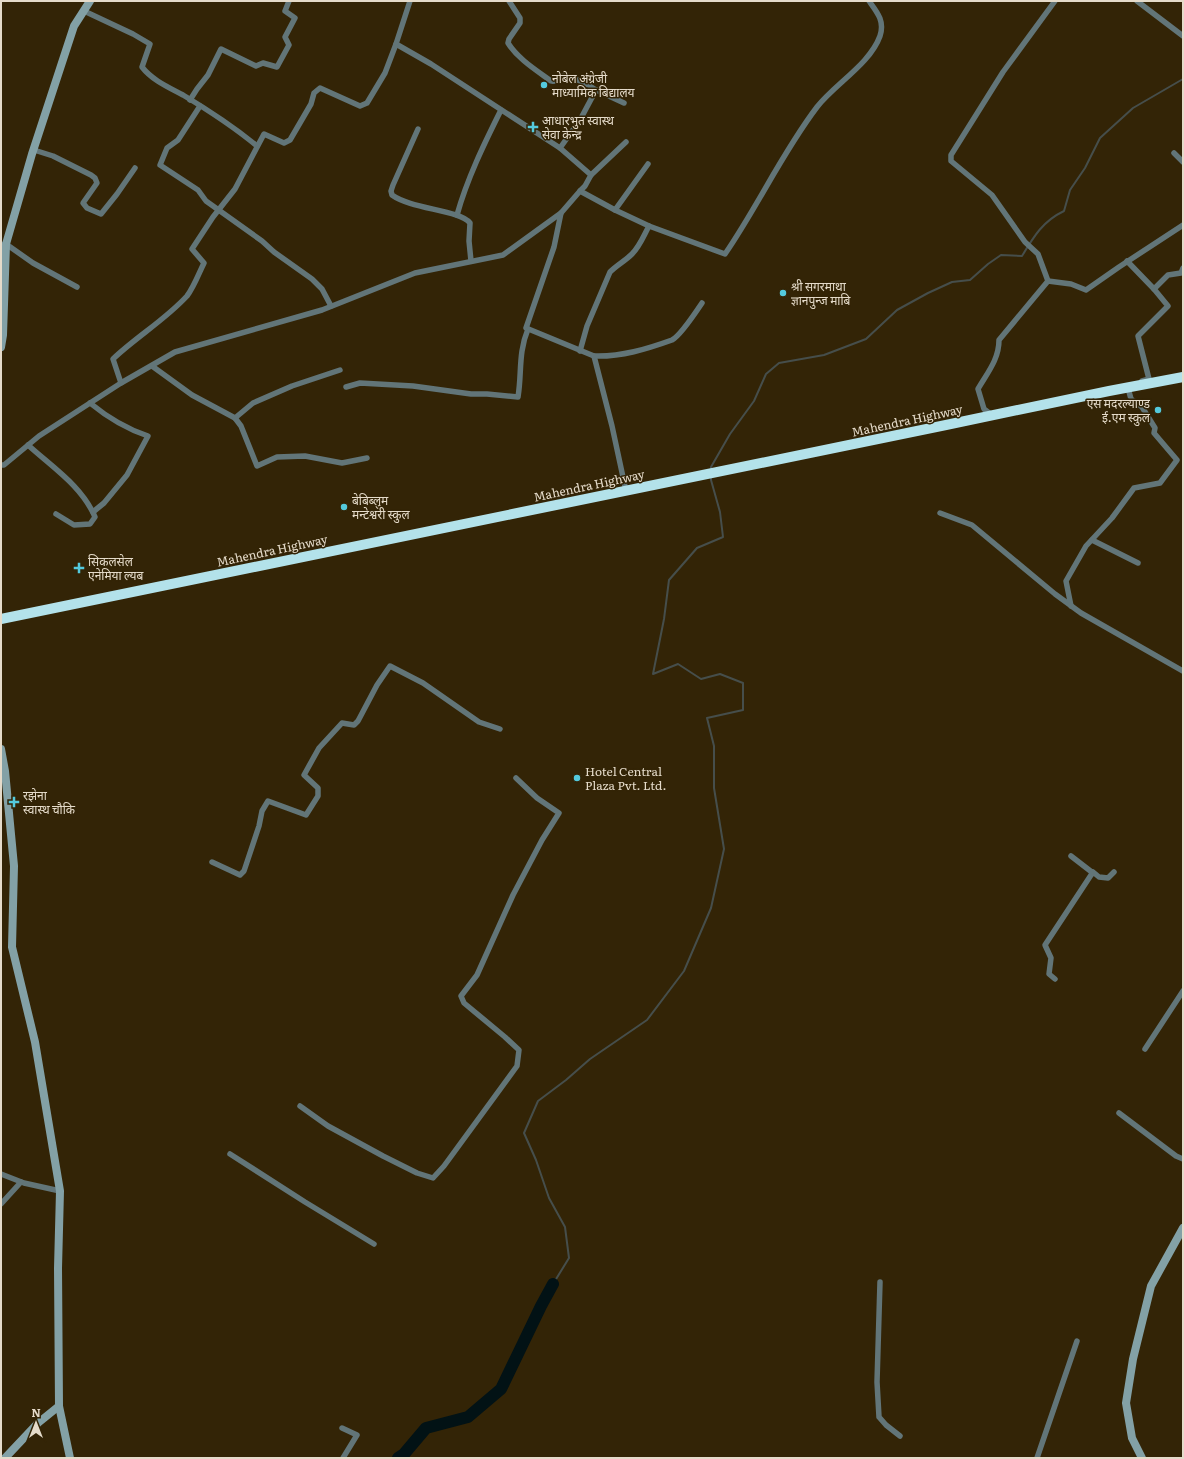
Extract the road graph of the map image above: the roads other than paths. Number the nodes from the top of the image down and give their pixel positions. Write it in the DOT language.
graph roads {
  1 [pos="90,1"];
  2 [pos="289,1"];
  3 [pos="410,1"];
  4 [pos="509,1"];
  5 [pos="869,1"];
  6 [pos="1055,1"];
  7 [pos="1138,1"];
  8 [pos="84,12"];
  9 [pos="1183,36"];
  10 [pos="396,44"];
  11 [pos="596,90"];
  12 [pos="190,100"];
  13 [pos="624,103"];
  14 [pos="200,106"];
  15 [pos="501,110"];
  16 [pos="418,128"];
  17 [pos="626,142"];
  18 [pos="257,146"];
  19 [pos="560,148"];
  20 [pos="34,150"];
  21 [pos="1174,153"];
  22 [pos="1183,162"];
  23 [pos="648,164"];
  24 [pos="135,168"];
  25 [pos="591,175"];
  26 [pos="580,191"];
  27 [pos="218,210"];
  28 [pos="615,210"];
  29 [pos="561,213"];
  30 [pos="457,215"];
  31 [pos="1183,225"];
  32 [pos="649,226"];
  33 [pos="4,244"];
  34 [pos="471,261"];
  35 [pos="1127,261"];
  36 [pos="1183,268"];
  37 [pos="1048,281"];
  38 [pos="77,287"];
  39 [pos="1154,289"];
  40 [pos="702,303"];
  41 [pos="330,306"];
  42 [pos="528,329"];
  43 [pos="1,347"];
  44 [pos="580,351"];
  45 [pos="594,356"];
  46 [pos="152,366"];
  47 [pos="340,370"];
  48 [pos="1183,377"];
  49 [pos="121,383"];
  50 [pos="346,387"];
  51 [pos="1128,388"];
  52 [pos="1109,390"];
  53 [pos="90,403"];
  54 [pos="992,416"];
  55 [pos="235,418"];
  56 [pos="28,445"];
  57 [pos="367,458"];
  58 [pos="1,465"];
  59 [pos="626,491"];
  60 [pos="93,512"];
  61 [pos="940,513"];
  62 [pos="56,514"];
  63 [pos="1092,540"];
  64 [pos="1138,563"];
  65 [pos="1071,606"];
  66 [pos="1,619"];
  67 [pos="1183,671"];
  68 [pos="500,729"];
  69 [pos="1,749"];
  70 [pos="516,778"];
  71 [pos="1070,856"];
  72 [pos="212,862"];
  73 [pos="1114,872"];
  74 [pos="1093,873"];
  75 [pos="1055,979"];
  76 [pos="1183,991"];
  77 [pos="1145,1049"];
  78 [pos="300,1106"];
  79 [pos="1120,1113"];
  80 [pos="230,1154"];
  81 [pos="1183,1159"];
  82 [pos="1,1174"];
  83 [pos="21,1182"];
  84 [pos="60,1191"];
  85 [pos="1,1204"];
  86 [pos="1183,1228"];
  87 [pos="374,1244"];
  88 [pos="880,1282"];
  89 [pos="1077,1341"];
  90 [pos="59,1406"];
  91 [pos="342,1428"];
  92 [pos="900,1436"];
  93 [pos="5,1458"];
  94 [pos="70,1458"];
  95 [pos="343,1458"];
  96 [pos="1037,1458"];
  97 [pos="1142,1458"];
  1 -- 8 [label="street"];
  2 -- 12 [label="street"];
  3 -- 10 [label="street"];
  4 -- 11 [label="street"];
  5 -- 32 [label="street"];
  6 -- 37 [label="street"];
  7 -- 9 [label="street"];
  8 -- 12 [label="street"];
  8 -- 20 [label="street"];
  10 -- 15 [label="street"];
  10 -- 18 [label="street"];
  11 -- 13 [label="street"];
  11 -- 19 [label="street"];
  12 -- 14 [label="street"];
  14 -- 18 [label="street"];
  14 -- 27 [label="street"];
  15 -- 19 [label="street"];
  15 -- 30 [label="street"];
  16 -- 30 [label="street"];
  17 -- 25 [label="street"];
  18 -- 27 [label="street"];
  19 -- 25 [label="street"];
  20 -- 24 [label="street"];
  20 -- 33 [label="street"];
  21 -- 22 [label="street"];
  23 -- 28 [label="street"];
  25 -- 26 [label="street"];
  26 -- 28 [label="street"];
  26 -- 29 [label="street"];
  27 -- 41 [label="street"];
  27 -- 49 [label="street"];
  28 -- 32 [label="street"];
  29 -- 34 [label="street"];
  29 -- 42 [label="street"];
  30 -- 34 [label="street"];
  31 -- 35 [label="street"];
  32 -- 44 [label="street"];
  33 -- 38 [label="street"];
  33 -- 43 [label="street"];
  34 -- 41 [label="street"];
  35 -- 37 [label="street"];
  35 -- 39 [label="street"];
  36 -- 39 [label="street"];
  37 -- 54 [label="street"];
  39 -- 52 [label="street"];
  40 -- 45 [label="street"];
  41 -- 46 [label="street"];
  42 -- 44 [label="street"];
  42 -- 50 [label="street"];
  44 -- 45 [label="street"];
  45 -- 59 [label="street"];
  46 -- 49 [label="street"];
  46 -- 55 [label="street"];
  47 -- 55 [label="street"];
  48 -- 51 [label="highway, Mahendra Highway"];
  49 -- 53 [label="street"];
  51 -- 52 [label="highway, Mahendra Highway"];
  51 -- 63 [label="street"];
  52 -- 54 [label="highway, Mahendra Highway"];
  53 -- 56 [label="street"];
  53 -- 60 [label="street"];
  54 -- 59 [label="highway, Mahendra Highway"];
  55 -- 57 [label="street"];
  56 -- 58 [label="street"];
  56 -- 60 [label="street"];
  59 -- 66 [label="highway, Mahendra Highway"];
  60 -- 62 [label="street"];
  61 -- 65 [label="street"];
  63 -- 64 [label="street"];
  63 -- 65 [label="street"];
  65 -- 67 [label="street"];
  68 -- 72 [label="street"];
  69 -- 84 [label="street"];
  70 -- 78 [label="street"];
  71 -- 74 [label="street"];
  73 -- 74 [label="street"];
  74 -- 75 [label="street"];
  76 -- 77 [label="street"];
  79 -- 81 [label="street"];
  80 -- 87 [label="street"];
  82 -- 83 [label="street"];
  83 -- 84 [label="street"];
  83 -- 85 [label="street"];
  84 -- 90 [label="street"];
  86 -- 97 [label="street"];
  88 -- 92 [label="street"];
  89 -- 96 [label="street"];
  90 -- 93 [label="street"];
  90 -- 94 [label="street"];
  91 -- 95 [label="street"];
}
